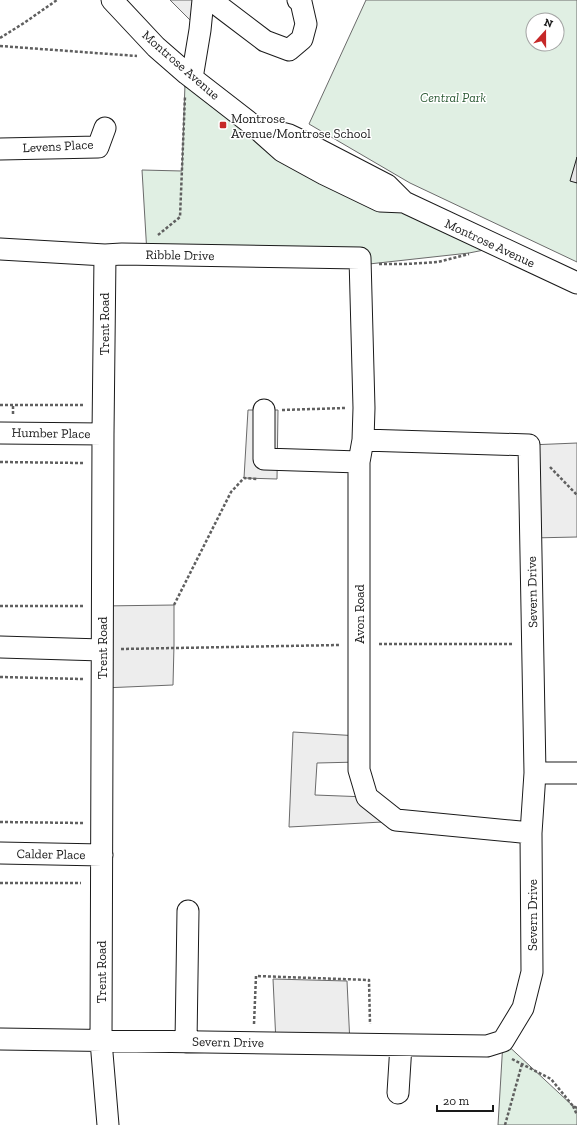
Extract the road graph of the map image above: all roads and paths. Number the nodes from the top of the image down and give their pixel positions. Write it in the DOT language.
graph roads {
  1 [pos="57,0"];
  2 [pos="112,0"];
  3 [pos="203,0"];
  4 [pos="211,0"];
  5 [pos="298,0"];
  6 [pos="0,38"];
  7 [pos="0,46"];
  8 [pos="156,47"];
  9 [pos="189,76"];
  10 [pos="105,128"];
  11 [pos="0,149"];
  12 [pos="157,236"];
  13 [pos="499,247"];
  14 [pos="0,249"];
  15 [pos="105,255"];
  16 [pos="360,261"];
  17 [pos="577,282"];
  18 [pos="0,405"];
  19 [pos="104,406"];
  20 [pos="364,408"];
  21 [pos="264,410"];
  22 [pos="0,433"];
  23 [pos="103,434"];
  24 [pos="363,440"];
  25 [pos="529,445"];
  26 [pos="0,462"];
  27 [pos="359,462"];
  28 [pos="102,464"];
  29 [pos="264,479"];
  30 [pos="577,495"];
  31 [pos="174,605"];
  32 [pos="0,606"];
  33 [pos="102,606"];
  34 [pos="360,644"];
  35 [pos="533,644"];
  36 [pos="0,647"];
  37 [pos="102,650"];
  38 [pos="0,677"];
  39 [pos="102,679"];
  40 [pos="535,773"];
  41 [pos="577,773"];
  42 [pos="0,822"];
  43 [pos="102,823"];
  44 [pos="531,833"];
  45 [pos="0,853"];
  46 [pos="102,855"];
  47 [pos="0,883"];
  48 [pos="102,883"];
  49 [pos="188,910"];
  50 [pos="0,1039"];
  51 [pos="101,1041"];
  52 [pos="186,1042"];
  53 [pos="253,1043"];
  54 [pos="370,1044"];
  55 [pos="402,1045"];
  56 [pos="487,1046"];
  57 [pos="522,1064"];
  58 [pos="398,1093"];
  59 [pos="573,1106"];
  60 [pos="577,1108"];
  61 [pos="577,1115"];
  62 [pos="108,1125"];
  63 [pos="505,1125"];
  1 -- 6 [label="path"];
  2 -- 8 [label="street, Montrose Avenue"];
  3 -- 9 [label="street"];
  4 -- 5 [label="street"];
  7 -- 8 [label="path"];
  8 -- 9 [label="street, Montrose Avenue"];
  9 -- 12 [label="path"];
  9 -- 13 [label="street, Montrose Avenue"];
  10 -- 11 [label="street, Levens Place"];
  13 -- 16 [label="path"];
  13 -- 17 [label="street, Montrose Avenue"];
  14 -- 15 [label="street, Ribble Drive"];
  15 -- 16 [label="street, Ribble Drive"];
  15 -- 19 [label="street, Trent Road"];
  16 -- 20 [label="street, Avon Road"];
  18 -- 19 [label="path"];
  19 -- 23 [label="street, Trent Road"];
  20 -- 21 [label="path"];
  20 -- 24 [label="street, Avon Road"];
  21 -- 27 [label="street"];
  22 -- 23 [label="street, Humber Place"];
  23 -- 28 [label="street, Trent Road"];
  24 -- 25 [label="street"];
  24 -- 27 [label="street, Avon Road"];
  25 -- 30 [label="path"];
  25 -- 35 [label="street, Severn Drive"];
  26 -- 28 [label="path"];
  27 -- 34 [label="street, Avon Road"];
  28 -- 33 [label="street, Trent Road"];
  29 -- 31 [label="path"];
  32 -- 33 [label="path"];
  33 -- 37 [label="street, Trent Road"];
  34 -- 35 [label="path"];
  34 -- 37 [label="path"];
  34 -- 44 [label="street, Avon Road"];
  35 -- 40 [label="street, Severn Drive"];
  36 -- 37 [label="street"];
  37 -- 39 [label="street, Trent Road"];
  38 -- 39 [label="path"];
  39 -- 43 [label="street, Trent Road"];
  40 -- 41 [label="street"];
  40 -- 44 [label="street, Severn Drive"];
  42 -- 43 [label="path"];
  43 -- 46 [label="street, Trent Road"];
  44 -- 56 [label="street, Severn Drive"];
  45 -- 46 [label="street, Calder Place"];
  46 -- 48 [label="street, Trent Road"];
  47 -- 48 [label="path"];
  48 -- 51 [label="street, Trent Road"];
  49 -- 52 [label="street"];
  50 -- 51 [label="street, Severn Drive"];
  51 -- 52 [label="street, Severn Drive"];
  51 -- 62 [label="street, Trent Road"];
  52 -- 53 [label="street, Severn Drive"];
  53 -- 54 [label="street, Severn Drive"];
  53 -- 54 [label="path"];
  54 -- 55 [label="street, Severn Drive"];
  55 -- 56 [label="street, Severn Drive"];
  55 -- 58 [label="street"];
  56 -- 57 [label="path"];
  57 -- 59 [label="path"];
  57 -- 63 [label="path"];
  59 -- 60 [label="path"];
  59 -- 61 [label="path"];
}
